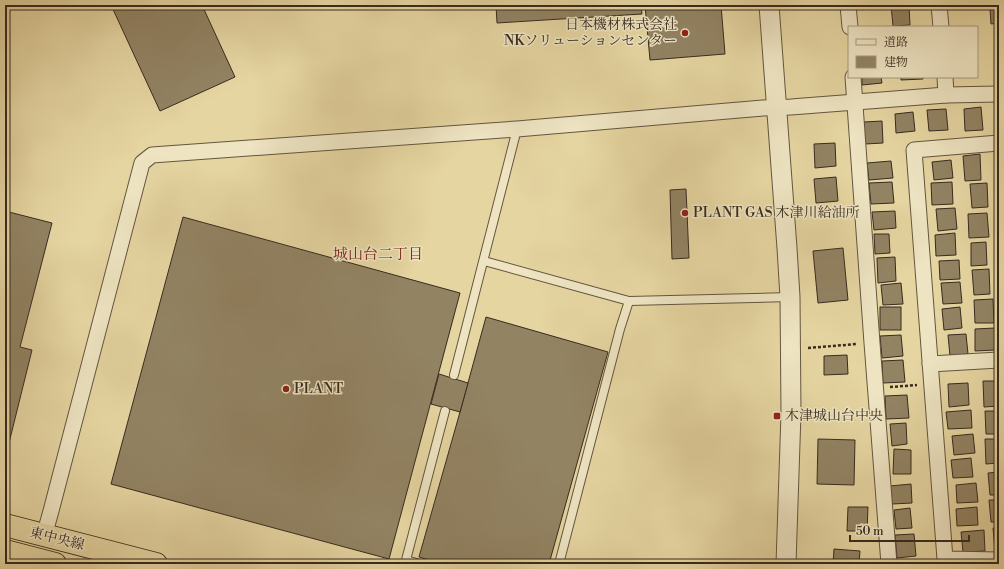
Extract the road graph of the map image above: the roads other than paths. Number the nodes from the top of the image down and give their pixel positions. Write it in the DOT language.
graph roads {
  1 [pos="769,5"];
  2 [pos="848,5"];
  3 [pos="939,5"];
  4 [pos="850,26"];
  5 [pos="941,26"];
  6 [pos="853,78"];
  7 [pos="945,78"];
  8 [pos="999,94"];
  9 [pos="946,95"];
  10 [pos="855,102"];
  11 [pos="777,107"];
  12 [pos="517,129"];
  13 [pos="999,143"];
  14 [pos="484,261"];
  15 [pos="790,297"];
  16 [pos="629,301"];
  17 [pos="999,360"];
  18 [pos="930,364"];
  19 [pos="454,375"];
  20 [pos="445,411"];
  21 [pos="5,525"];
  22 [pos="44,536"];
  23 [pos="5,551"];
  24 [pos="999,560"];
  25 [pos="44,563"];
  26 [pos="156,564"];
  27 [pos="420,564"];
  28 [pos="559,564"];
  29 [pos="786,564"];
  30 [pos="889,564"];
  1 -- 11 [label="street"];
  2 -- 4 [label="street"];
  3 -- 5 [label="street"];
  6 -- 10 [label="street"];
  7 -- 9 [label="street"];
  8 -- 9 [label="street"];
  9 -- 10 [label="street"];
  10 -- 11 [label="street"];
  10 -- 30 [label="street"];
  11 -- 12 [label="street"];
  11 -- 15 [label="street"];
  12 -- 14 [label="lane"];
  12 -- 22 [label="street"];
  13 -- 18 [label="street"];
  14 -- 16 [label="lane"];
  14 -- 19 [label="lane"];
  15 -- 16 [label="lane"];
  15 -- 29 [label="street"];
  16 -- 28 [label="lane"];
  17 -- 18 [label="street"];
  18 -- 24 [label="street"];
  20 -- 27 [label="lane"];
  21 -- 22 [label="highway, 東中央線"];
  22 -- 26 [label="highway, 東中央線"];
  23 -- 25 [label="highway, 東中央線"];
}
